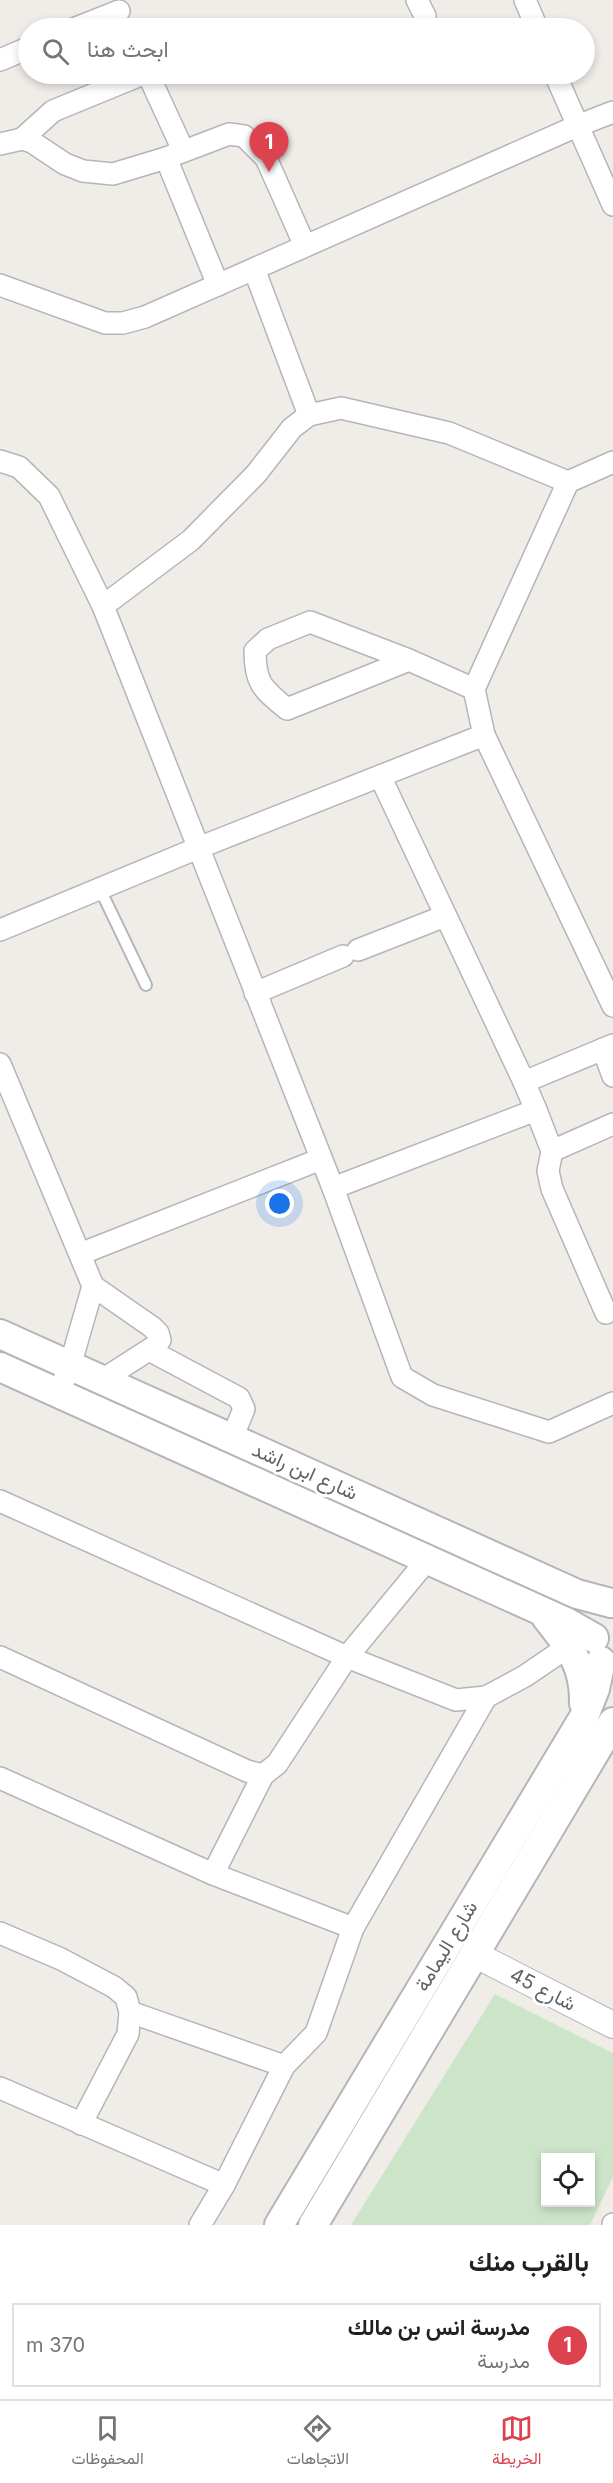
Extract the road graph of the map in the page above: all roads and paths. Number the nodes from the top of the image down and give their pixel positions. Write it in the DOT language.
graph roads {
  1 [pos="525,0"];
  2 [pos="121,13"];
  3 [pos="106,18"];
  4 [pos="533,18"];
  5 [pos="18,52"];
  6 [pos="0,60"];
  7 [pos="119,84"];
  8 [pos="151,84"];
  9 [pos="559,84"];
  10 [pos="613,112"];
  11 [pos="577,126"];
  12 [pos="22,139"];
  13 [pos="0,144"];
  14 [pos="175,154"];
  15 [pos="613,205"];
  16 [pos="305,246"];
  17 [pos="254,269"];
  18 [pos="0,285"];
  19 [pos="218,285"];
  20 [pos="309,415"];
  21 [pos="0,461"];
  22 [pos="613,462"];
  23 [pos="568,482"];
  24 [pos="103,606"];
  25 [pos="409,660"];
  26 [pos="474,689"];
  27 [pos="484,735"];
  28 [pos="380,776"];
  29 [pos="198,848"];
  30 [pos="100,889"];
  31 [pos="446,916"];
  32 [pos="0,930"];
  33 [pos="147,985"];
  34 [pos="255,993"];
  35 [pos="613,1006"];
  36 [pos="608,1047"];
  37 [pos="0,1064"];
  38 [pos="613,1076"];
  39 [pos="524,1082"];
  40 [pos="536,1110"];
  41 [pos="613,1124"];
  42 [pos="552,1151"];
  43 [pos="321,1159"];
  44 [pos="333,1188"];
  45 [pos="80,1254"];
  46 [pos="93,1286"];
  47 [pos="606,1312"];
  48 [pos="0,1334"];
  49 [pos="149,1350"];
  50 [pos="70,1366"];
  51 [pos="0,1367"];
  52 [pos="102,1380"];
  53 [pos="58,1394"];
  54 [pos="613,1403"];
  55 [pos="231,1438"];
  56 [pos="0,1501"];
  57 [pos="427,1560"];
  58 [pos="612,1603"];
  59 [pos="594,1655"];
  60 [pos="0,1657"];
  61 [pos="347,1657"];
  62 [pos="486,1697"];
  63 [pos="613,1722"];
  64 [pos="613,1743"];
  65 [pos="582,1770"];
  66 [pos="263,1775"];
  67 [pos="0,1778"];
  68 [pos="213,1874"];
  69 [pos="353,1929"];
  70 [pos="0,1933"];
  71 [pos="474,1954"];
  72 [pos="130,2012"];
  73 [pos="613,2025"];
  74 [pos="284,2066"];
  75 [pos="0,2088"];
  76 [pos="81,2124"];
  77 [pos="224,2185"];
  78 [pos="200,2225"];
  79 [pos="279,2225"];
  80 [pos="313,2225"];
  1 -- 4 [label="street"];
  2 -- 3 [label="street"];
  5 -- 6 [label="street"];
  7 -- 12 [label="street"];
  8 -- 14 [label="street"];
  9 -- 11 [label="street"];
  10 -- 11 [label="street"];
  11 -- 15 [label="street"];
  11 -- 16 [label="street"];
  12 -- 13 [label="street"];
  12 -- 14 [label="street"];
  14 -- 16 [label="street"];
  14 -- 19 [label="street"];
  16 -- 17 [label="street"];
  17 -- 19 [label="street"];
  17 -- 20 [label="street"];
  18 -- 19 [label="street"];
  20 -- 23 [label="street"];
  20 -- 24 [label="street"];
  21 -- 24 [label="street"];
  22 -- 23 [label="street"];
  23 -- 26 [label="street"];
  24 -- 29 [label="street"];
  25 -- 25 [label="street"];
  25 -- 26 [label="street"];
  26 -- 27 [label="street"];
  27 -- 28 [label="street"];
  27 -- 35 [label="street"];
  28 -- 29 [label="street"];
  28 -- 31 [label="street"];
  29 -- 30 [label="street"];
  29 -- 34 [label="street"];
  30 -- 32 [label="street"];
  30 -- 33 [label="lane"];
  31 -- 34 [label="street"];
  31 -- 39 [label="street"];
  34 -- 43 [label="street"];
  36 -- 38 [label="street"];
  36 -- 39 [label="street"];
  37 -- 45 [label="street"];
  39 -- 40 [label="street"];
  40 -- 42 [label="street"];
  40 -- 44 [label="street"];
  41 -- 42 [label="street"];
  42 -- 47 [label="street"];
  43 -- 44 [label="street"];
  43 -- 45 [label="street"];
  44 -- 54 [label="street"];
  45 -- 46 [label="street"];
  46 -- 49 [label="street"];
  46 -- 50 [label="street"];
  48 -- 50 [label="main road, شارع ابن راشد"];
  49 -- 52 [label="street"];
  49 -- 55 [label="street"];
  50 -- 52 [label="main road, شارع ابن راشد"];
  50 -- 53 [label="street"];
  51 -- 53 [label="main road, شارع ابن راشد"];
  52 -- 55 [label="main road, شارع ابن راشد"];
  53 -- 57 [label="main road, شارع ابن راشد"];
  55 -- 58 [label="main road, شارع ابن راشد"];
  56 -- 61 [label="street"];
  57 -- 59 [label="main road, شارع ابن راشد"];
  57 -- 61 [label="street"];
  58 -- 59 [label="main road, شارع اليمامة"];
  59 -- 62 [label="street"];
  59 -- 79 [label="main road, شارع اليمامة"];
  60 -- 66 [label="street"];
  61 -- 62 [label="street"];
  61 -- 66 [label="street"];
  62 -- 69 [label="street"];
  63 -- 65 [label="main road, شارع اليمامة"];
  64 -- 65 [label="main road"];
  65 -- 71 [label="main road, شارع اليمامة"];
  66 -- 68 [label="street"];
  67 -- 68 [label="street"];
  68 -- 69 [label="street"];
  69 -- 74 [label="street"];
  70 -- 72 [label="street"];
  71 -- 73 [label="street, شارع 45"];
  71 -- 80 [label="main road, شارع اليمامة"];
  72 -- 74 [label="street"];
  72 -- 76 [label="street"];
  74 -- 77 [label="street"];
  75 -- 76 [label="street"];
  76 -- 77 [label="street"];
  77 -- 78 [label="street"];
}
